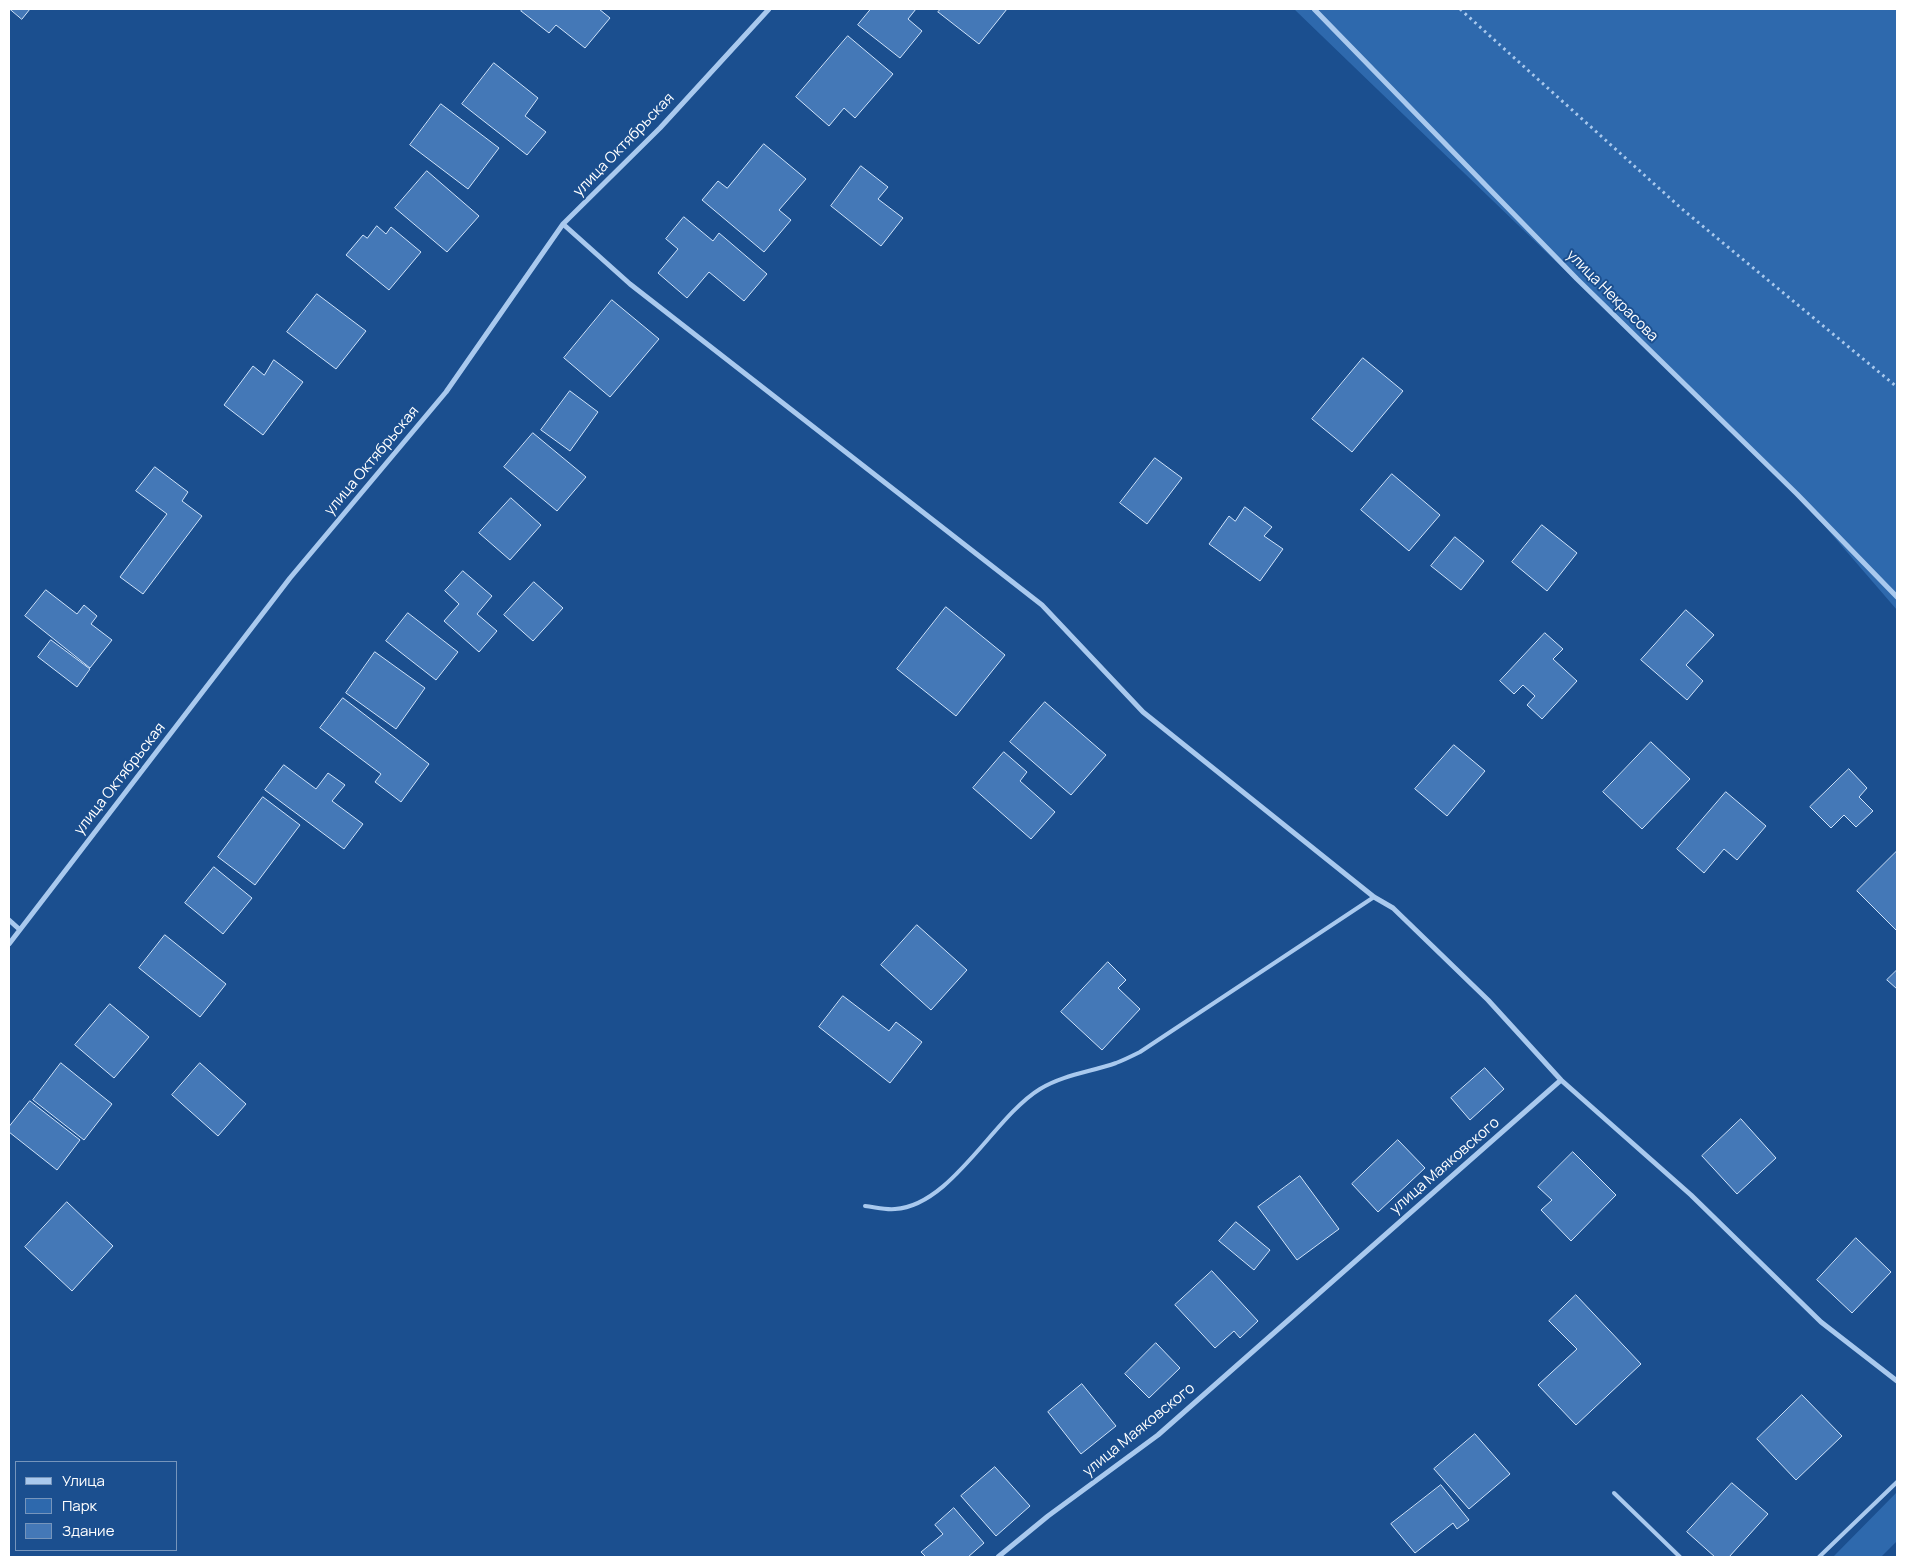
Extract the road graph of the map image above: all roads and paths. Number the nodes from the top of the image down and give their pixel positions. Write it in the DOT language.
graph roads {
  1 [pos="769,9"];
  2 [pos="1314,9"];
  3 [pos="1460,9"];
  4 [pos="564,224"];
  5 [pos="1897,387"];
  6 [pos="1897,597"];
  7 [pos="1374,897"];
  8 [pos="9,920"];
  9 [pos="19,929"];
  10 [pos="9,944"];
  11 [pos="1561,1080"];
  12 [pos="865,1206"];
  13 [pos="1897,1381"];
  14 [pos="1897,1482"];
  15 [pos="1614,1493"];
  16 [pos="998,1557"];
  17 [pos="1680,1557"];
  18 [pos="1819,1557"];
  1 -- 4 [label="street, улица Октябрьская"];
  2 -- 6 [label="street, улица Некрасова"];
  3 -- 5 [label="path"];
  4 -- 7 [label="street"];
  4 -- 9 [label="street, улица Октябрьская"];
  7 -- 11 [label="street"];
  7 -- 12 [label="lane"];
  8 -- 9 [label="street"];
  9 -- 10 [label="street, улица Октябрьская"];
  11 -- 13 [label="street"];
  11 -- 16 [label="street, улица Маяковского"];
  14 -- 18 [label="lane"];
  15 -- 17 [label="lane"];
}
